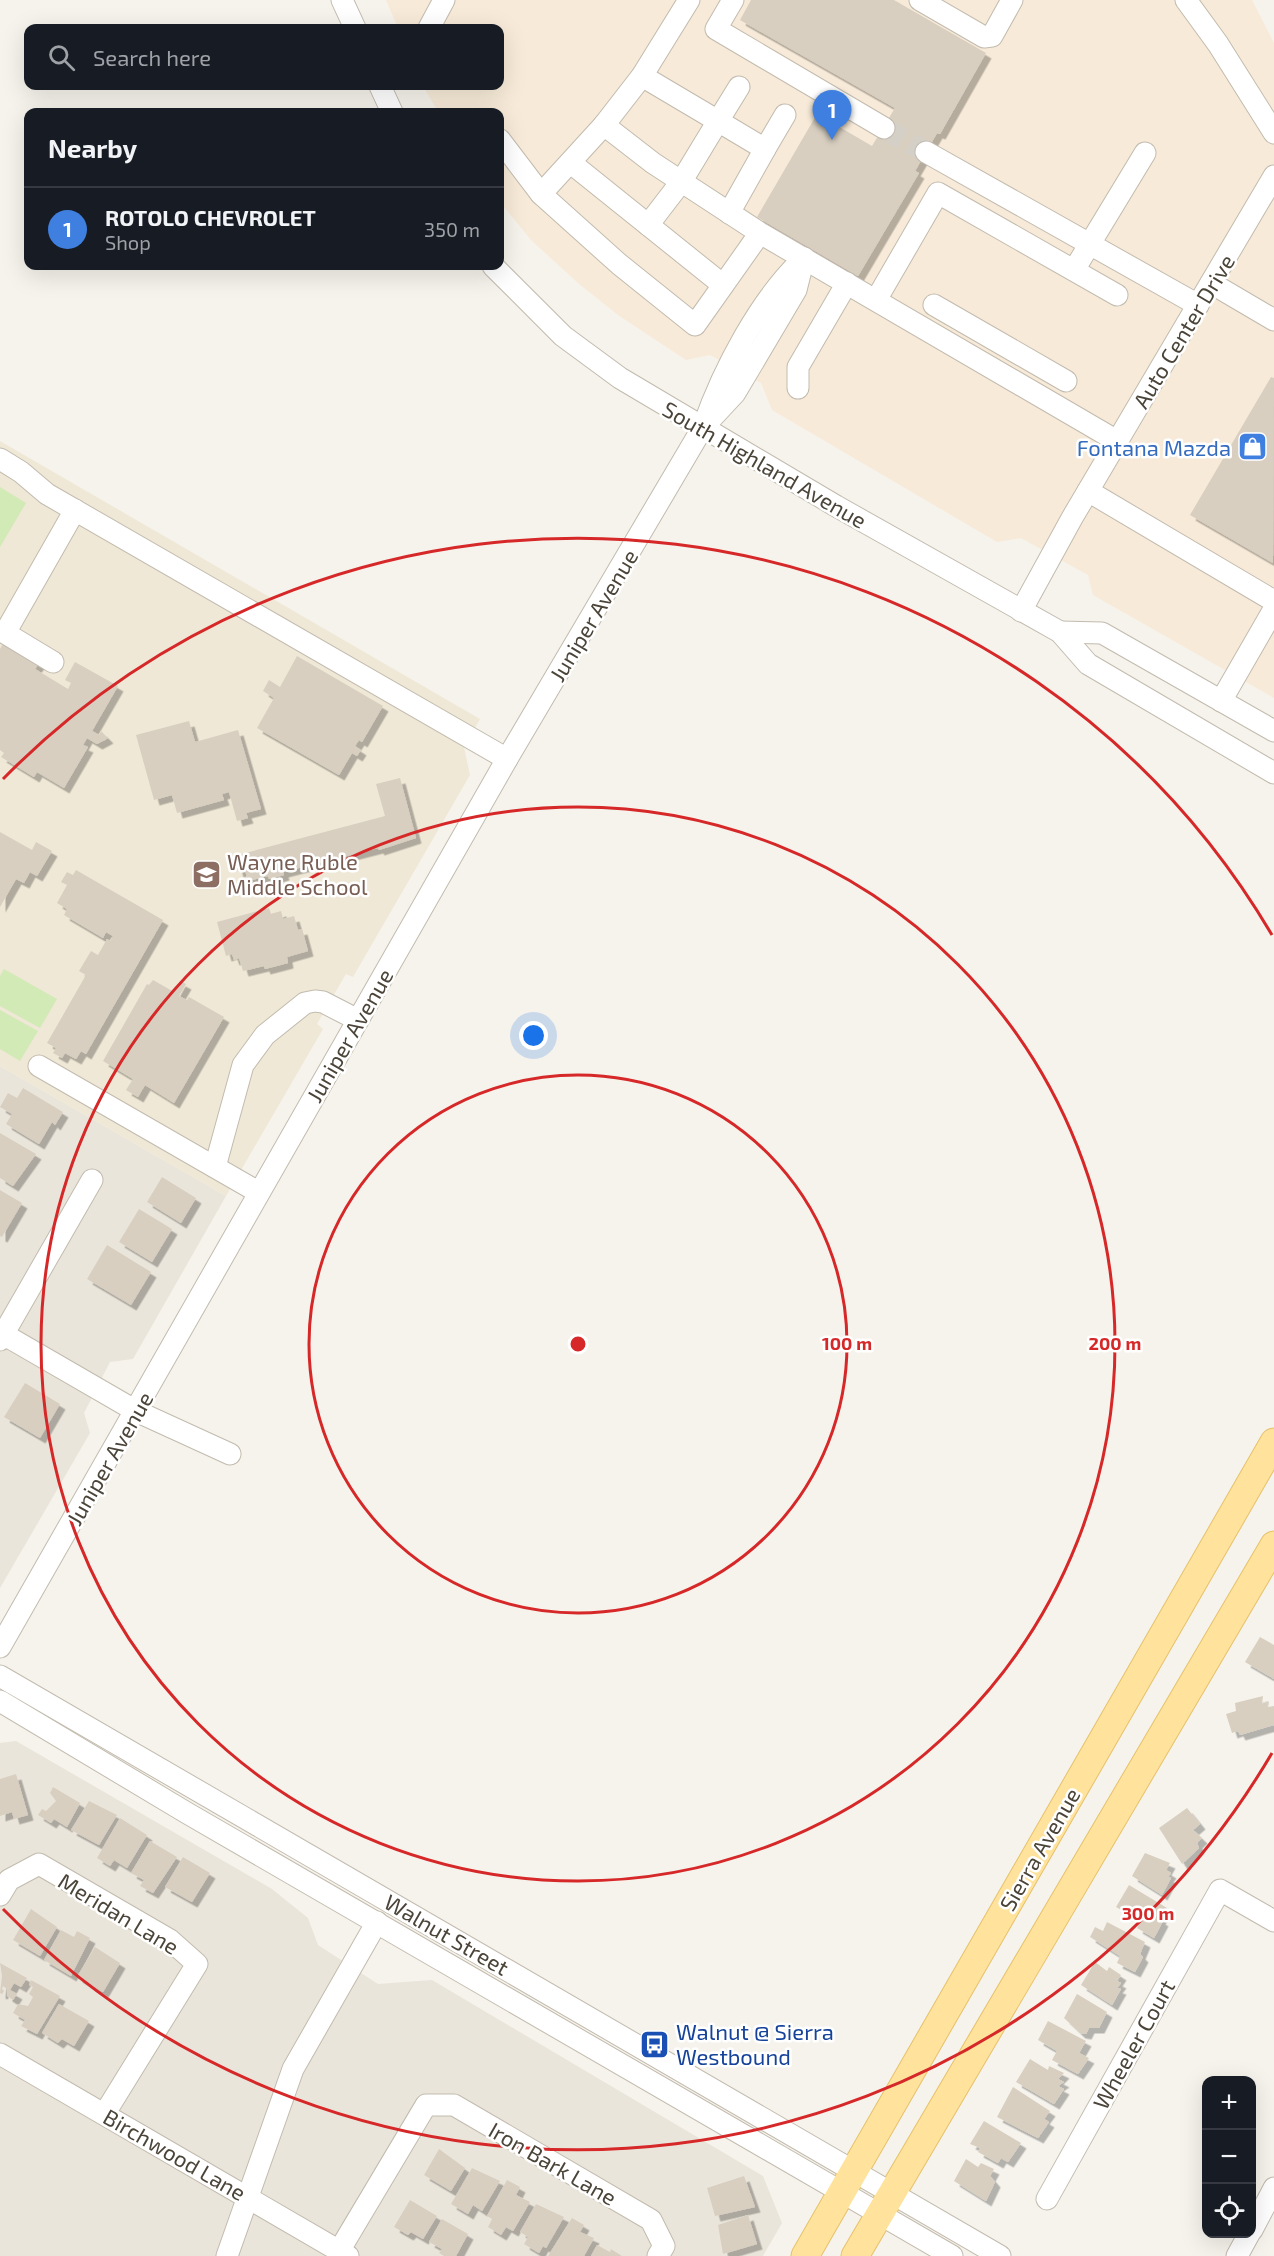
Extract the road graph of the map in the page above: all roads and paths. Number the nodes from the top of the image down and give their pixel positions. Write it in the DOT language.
graph roads {
  1 [pos="342,0"];
  2 [pos="444,0"];
  3 [pos="689,0"];
  4 [pos="734,0"];
  5 [pos="920,0"];
  6 [pos="1012,0"];
  7 [pos="1186,0"];
  8 [pos="352,24"];
  9 [pos="431,24"];
  10 [pos="642,76"];
  11 [pos="739,87"];
  12 [pos="382,90"];
  13 [pos="390,108"];
  14 [pos="785,115"];
  15 [pos="718,121"];
  16 [pos="604,125"];
  17 [pos="884,128"];
  18 [pos="1274,133"];
  19 [pos="504,145"];
  20 [pos="765,149"];
  21 [pos="926,152"];
  22 [pos="1145,153"];
  23 [pos="571,163"];
  24 [pos="1274,176"];
  25 [pos="681,182"];
  26 [pos="542,194"];
  27 [pos="729,213"];
  28 [pos="648,225"];
  29 [pos="760,233"];
  30 [pos="1090,245"];
  31 [pos="804,258"];
  32 [pos="497,270"];
  33 [pos="1074,270"];
  34 [pos="847,283"];
  35 [pos="1211,283"];
  36 [pos="723,285"];
  37 [pos="1117,296"];
  38 [pos="876,300"];
  39 [pos="934,305"];
  40 [pos="1198,305"];
  41 [pos="1274,320"];
  42 [pos="982,333"];
  43 [pos="969,354"];
  44 [pos="1066,381"];
  45 [pos="798,388"];
  46 [pos="703,427"];
  47 [pos="1118,441"];
  48 [pos="0,459"];
  49 [pos="1088,490"];
  50 [pos="75,510"];
  51 [pos="1274,601"];
  52 [pos="1274,609"];
  53 [pos="1021,611"];
  54 [pos="1060,632"];
  55 [pos="53,662"];
  56 [pos="1221,701"];
  57 [pos="1274,731"];
  58 [pos="507,759"];
  59 [pos="1274,773"];
  60 [pos="358,1020"];
  61 [pos="39,1066"];
  62 [pos="215,1167"];
  63 [pos="92,1180"];
  64 [pos="258,1192"];
  65 [pos="2,1337"];
  66 [pos="136,1411"];
  67 [pos="1274,1442"];
  68 [pos="230,1454"];
  69 [pos="1274,1545"];
  70 [pos="0,1647"];
  71 [pos="0,1676"];
  72 [pos="0,1701"];
  73 [pos="0,1895"];
  74 [pos="1274,1921"];
  75 [pos="377,1922"];
  76 [pos="0,2054"];
  77 [pos="105,2113"];
  78 [pos="848,2181"];
  79 [pos="1274,2188"];
  80 [pos="247,2195"];
  81 [pos="1047,2199"];
  82 [pos="886,2204"];
  83 [pos="1256,2221"];
  84 [pos="1247,2238"];
  85 [pos="661,2251"];
  86 [pos="344,2254"];
  87 [pos="227,2256"];
  88 [pos="805,2256"];
  89 [pos="855,2256"];
  90 [pos="952,2256"];
  91 [pos="1000,2256"];
  92 [pos="1237,2256"];
  1 -- 8 [label="street"];
  2 -- 9 [label="street"];
  3 -- 10 [label="street"];
  4 -- 17 [label="street"];
  5 -- 6 [label="street"];
  7 -- 18 [label="street"];
  10 -- 15 [label="street"];
  10 -- 16 [label="street"];
  11 -- 15 [label="street"];
  12 -- 13 [label="street"];
  14 -- 20 [label="street"];
  15 -- 20 [label="street"];
  15 -- 25 [label="street"];
  16 -- 23 [label="street"];
  16 -- 25 [label="street"];
  19 -- 26 [label="street"];
  20 -- 27 [label="street"];
  21 -- 30 [label="street"];
  22 -- 30 [label="street"];
  23 -- 26 [label="street"];
  23 -- 28 [label="street"];
  24 -- 35 [label="street, Auto Center Drive"];
  25 -- 27 [label="street"];
  25 -- 28 [label="street"];
  26 -- 36 [label="street"];
  27 -- 29 [label="street"];
  28 -- 36 [label="street"];
  29 -- 31 [label="street"];
  29 -- 36 [label="street"];
  30 -- 33 [label="street"];
  30 -- 40 [label="street"];
  31 -- 34 [label="street"];
  31 -- 46 [label="street, Juniper Avenue"];
  32 -- 46 [label="street, South Highland Avenue"];
  33 -- 37 [label="street"];
  33 -- 38 [label="street"];
  34 -- 38 [label="street"];
  34 -- 45 [label="street"];
  35 -- 40 [label="street, Auto Center Drive"];
  35 -- 41 [label="street"];
  38 -- 43 [label="street"];
  39 -- 42 [label="street"];
  40 -- 47 [label="street, Auto Center Drive"];
  42 -- 43 [label="street"];
  42 -- 44 [label="street"];
  43 -- 47 [label="street"];
  46 -- 53 [label="street, South Highland Avenue"];
  46 -- 58 [label="street, Juniper Avenue"];
  47 -- 49 [label="street, Auto Center Drive"];
  48 -- 50 [label="street"];
  49 -- 51 [label="street"];
  49 -- 53 [label="street, Auto Center Drive"];
  50 -- 55 [label="street"];
  50 -- 58 [label="street"];
  52 -- 56 [label="street"];
  53 -- 54 [label="street, South Highland Avenue"];
  54 -- 56 [label="street, South Highland Avenue"];
  54 -- 59 [label="street, South Highland Avenue"];
  56 -- 57 [label="street, South Highland Avenue"];
  58 -- 60 [label="street, Juniper Avenue"];
  60 -- 62 [label="street"];
  60 -- 64 [label="street, Juniper Avenue"];
  61 -- 62 [label="street"];
  62 -- 64 [label="street"];
  63 -- 65 [label="street"];
  64 -- 66 [label="street, Juniper Avenue"];
  65 -- 66 [label="street"];
  66 -- 68 [label="street"];
  66 -- 70 [label="street, Juniper Avenue"];
  67 -- 78 [label="main road, Sierra Avenue"];
  69 -- 82 [label="main road"];
  71 -- 78 [label="street, Walnut Street"];
  72 -- 75 [label="street, Walnut Street"];
  73 -- 77 [label="street, Meridan Lane"];
  74 -- 81 [label="street, Wheeler Court"];
  75 -- 78 [label="street, Walnut Street"];
  75 -- 80 [label="street"];
  76 -- 77 [label="street, Birchwood Lane"];
  77 -- 80 [label="street, Birchwood Lane"];
  78 -- 82 [label="street, Walnut Street"];
  78 -- 88 [label="main road, Sierra Avenue"];
  79 -- 83 [label="street"];
  80 -- 86 [label="street, Birchwood Lane"];
  80 -- 87 [label="street"];
  82 -- 89 [label="main road"];
  82 -- 90 [label="street"];
  82 -- 91 [label="street"];
  84 -- 92 [label="street"];
  85 -- 86 [label="street, Iron Bark Lane"];
}
